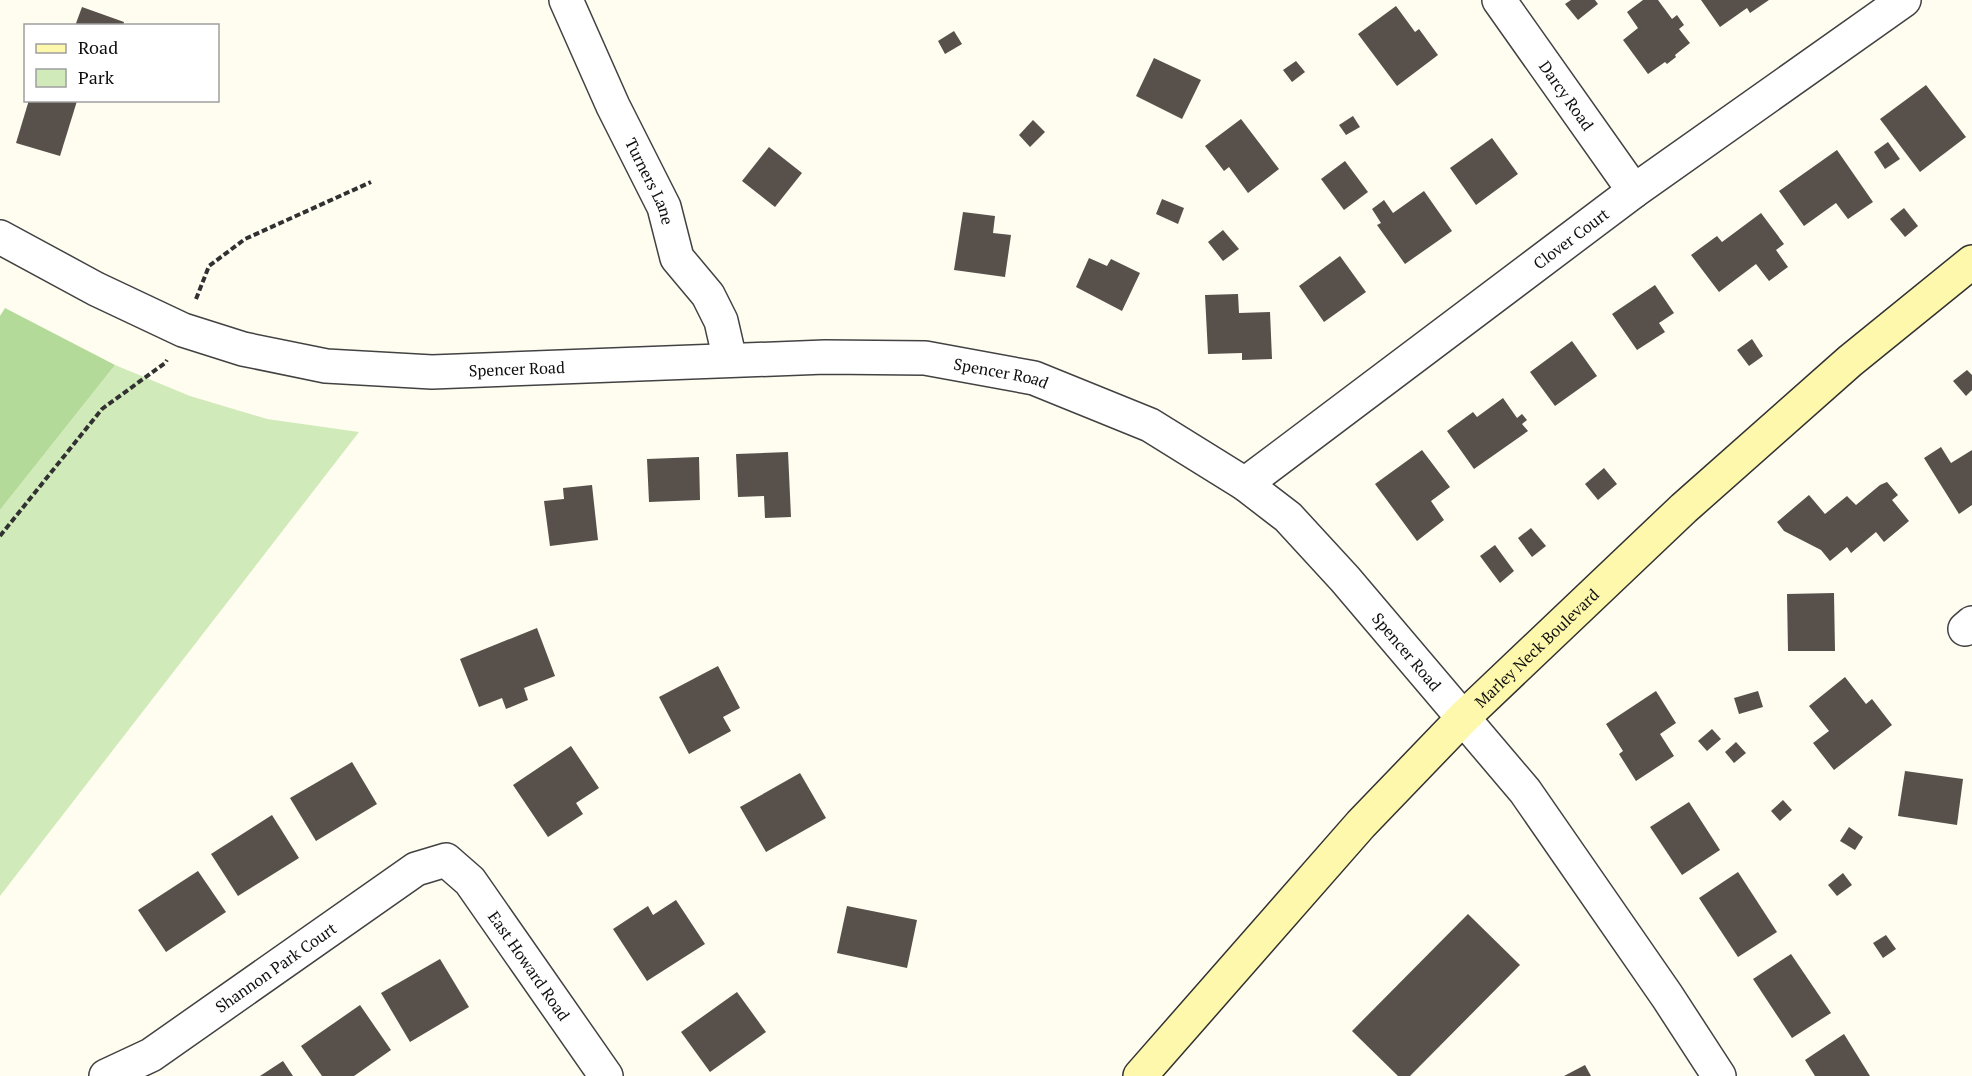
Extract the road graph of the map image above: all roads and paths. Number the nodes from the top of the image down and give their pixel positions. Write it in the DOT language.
graph roads {
  1 [pos="566,0"];
  2 [pos="1499,0"];
  3 [pos="1904,0"];
  4 [pos="371,182"];
  5 [pos="1634,191"];
  6 [pos="0,237"];
  7 [pos="1972,262"];
  8 [pos="183,330"];
  9 [pos="730,360"];
  10 [pos="1245,484"];
  11 [pos="0,536"];
  12 [pos="1464,717"];
  13 [pos="446,861"];
  14 [pos="106,1076"];
  15 [pos="606,1076"];
  16 [pos="1140,1076"];
  17 [pos="1719,1076"];
  1 -- 9 [label="street, Turners Lane"];
  2 -- 5 [label="street, Darcy Road"];
  3 -- 5 [label="street, Clover Court"];
  4 -- 8 [label="path"];
  5 -- 10 [label="street, Clover Court"];
  6 -- 8 [label="street, Spencer Road"];
  7 -- 12 [label="main road, Marley Neck Boulevard"];
  8 -- 9 [label="street, Spencer Road"];
  8 -- 11 [label="path"];
  9 -- 10 [label="street, Spencer Road"];
  10 -- 12 [label="street, Spencer Road"];
  12 -- 16 [label="main road, Marley Neck Boulevard"];
  12 -- 17 [label="street, Spencer Road"];
  13 -- 14 [label="street, Shannon Park Court"];
  13 -- 15 [label="street, East Howard Road"];
}
